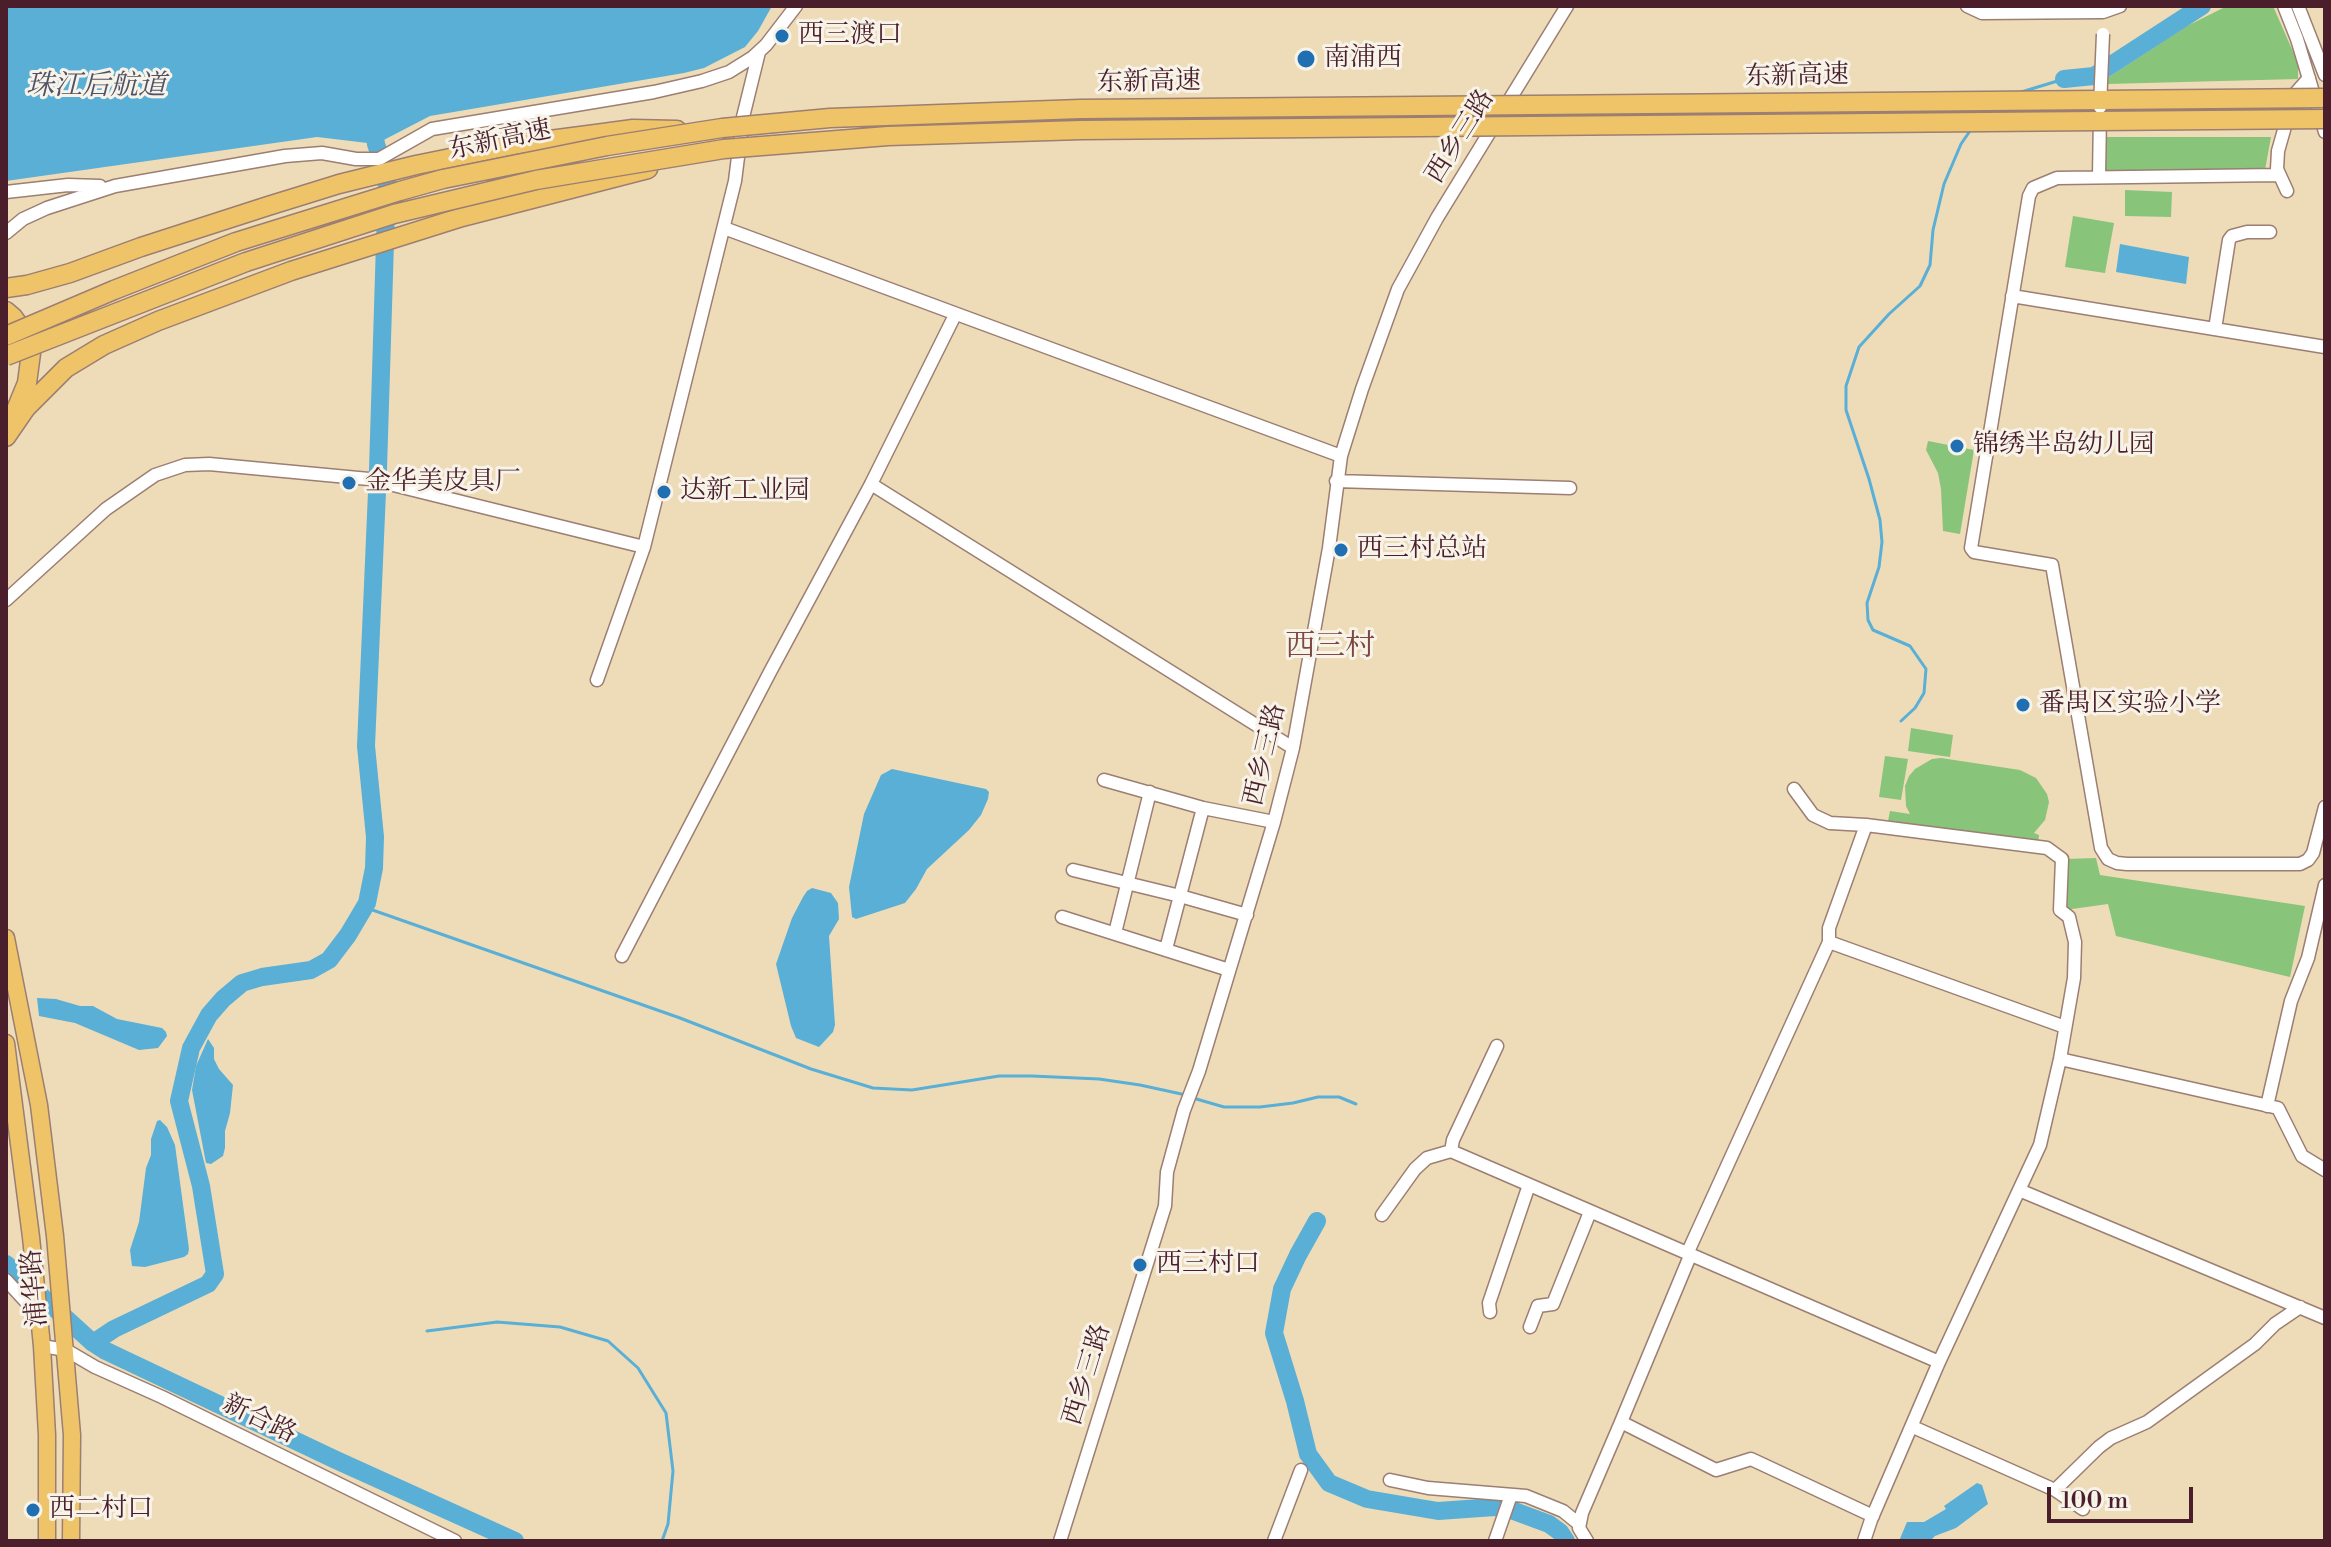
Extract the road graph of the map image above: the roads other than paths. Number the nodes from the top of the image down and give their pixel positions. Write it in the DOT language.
graph roads {
  1 [pos="796,6"];
  2 [pos="1567,6"];
  3 [pos="1967,6"];
  4 [pos="2120,6"];
  5 [pos="2284,6"];
  6 [pos="2298,6"];
  7 [pos="2103,12"];
  8 [pos="759,52"];
  9 [pos="2325,75"];
  10 [pos="2309,78"];
  11 [pos="2325,98"];
  12 [pos="2325,119"];
  13 [pos="696,131"];
  14 [pos="2325,132"];
  15 [pos="724,149"];
  16 [pos="2279,175"];
  17 [pos="2099,176"];
  18 [pos="115,186"];
  19 [pos="2287,191"];
  20 [pos="6,192"];
  21 [pos="724,228"];
  22 [pos="2270,232"];
  23 [pos="6,233"];
  24 [pos="6,288"];
  25 [pos="2012,296"];
  26 [pos="6,311"];
  27 [pos="955,315"];
  28 [pos="2215,329"];
  29 [pos="6,336"];
  30 [pos="2325,347"];
  31 [pos="6,356"];
  32 [pos="6,435"];
  33 [pos="1341,456"];
  34 [pos="1336,481"];
  35 [pos="871,484"];
  36 [pos="1570,488"];
  37 [pos="644,547"];
  38 [pos="6,600"];
  39 [pos="597,680"];
  40 [pos="1293,748"];
  41 [pos="1104,780"];
  42 [pos="1794,789"];
  43 [pos="1150,792"];
  44 [pos="2325,807"];
  45 [pos="1203,808"];
  46 [pos="1274,822"];
  47 [pos="1866,825"];
  48 [pos="1073,870"];
  49 [pos="1127,883"];
  50 [pos="2324,891"];
  51 [pos="1180,896"];
  52 [pos="1247,915"];
  53 [pos="1062,917"];
  54 [pos="1115,933"];
  55 [pos="6,938"];
  56 [pos="1829,942"];
  57 [pos="1166,949"];
  58 [pos="622,956"];
  59 [pos="1229,970"];
  60 [pos="2065,1027"];
  61 [pos="6,1043"];
  62 [pos="1497,1046"];
  63 [pos="2060,1059"];
  64 [pos="2267,1106"];
  65 [pos="1451,1151"];
  66 [pos="2325,1170"];
  67 [pos="1529,1185"];
  68 [pos="2019,1190"];
  69 [pos="1590,1212"];
  70 [pos="1382,1215"];
  71 [pos="1688,1255"];
  72 [pos="6,1280"];
  73 [pos="37,1302"];
  74 [pos="2300,1307"];
  75 [pos="1490,1312"];
  76 [pos="2325,1318"];
  77 [pos="1530,1327"];
  78 [pos="42,1346"];
  79 [pos="66,1350"];
  80 [pos="1939,1362"];
  81 [pos="1621,1422"];
  82 [pos="1913,1427"];
  83 [pos="1301,1470"];
  84 [pos="1390,1480"];
  85 [pos="2055,1490"];
  86 [pos="1511,1495"];
  87 [pos="2083,1509"];
  88 [pos="1873,1516"];
  89 [pos="1579,1524"];
  90 [pos="47,1541"];
  91 [pos="71,1541"];
  92 [pos="455,1541"];
  93 [pos="1060,1541"];
  94 [pos="1274,1541"];
  95 [pos="1495,1541"];
  96 [pos="1587,1541"];
  97 [pos="1864,1541"];
  1 -- 8 [label="street"];
  2 -- 33 [label="street, 西乡三路"];
  3 -- 7 [label="street"];
  4 -- 7 [label="street"];
  5 -- 10 [label="street"];
  6 -- 9 [label="street"];
  7 -- 17 [label="street, bridge"];
  8 -- 18 [label="street"];
  8 -- 21 [label="street"];
  10 -- 14 [label="street"];
  10 -- 16 [label="street"];
  11 -- 13 [label="highway, 东新高速, bridge"];
  12 -- 15 [label="highway, 东新高速, bridge"];
  13 -- 24 [label="highway, bridge"];
  13 -- 29 [label="highway, 东新高速, bridge"];
  15 -- 31 [label="highway, 东新高速, bridge"];
  15 -- 32 [label="highway, bridge"];
  16 -- 17 [label="street"];
  16 -- 19 [label="street"];
  17 -- 25 [label="street"];
  18 -- 20 [label="street"];
  18 -- 23 [label="street"];
  21 -- 27 [label="street"];
  21 -- 37 [label="street"];
  22 -- 28 [label="street"];
  25 -- 28 [label="street"];
  25 -- 44 [label="street"];
  26 -- 32 [label="highway"];
  27 -- 33 [label="street"];
  27 -- 35 [label="street"];
  28 -- 30 [label="street"];
  33 -- 34 [label="street, 西乡三路"];
  34 -- 36 [label="street"];
  34 -- 40 [label="street, 西乡三路"];
  35 -- 40 [label="street"];
  35 -- 58 [label="street"];
  37 -- 38 [label="street"];
  37 -- 39 [label="street"];
  40 -- 46 [label="street, 西乡三路"];
  41 -- 43 [label="street"];
  42 -- 47 [label="street"];
  43 -- 45 [label="street"];
  43 -- 49 [label="street"];
  45 -- 46 [label="street"];
  45 -- 51 [label="street"];
  46 -- 52 [label="street, 西乡三路"];
  47 -- 56 [label="street"];
  47 -- 60 [label="street"];
  48 -- 49 [label="street"];
  49 -- 51 [label="street"];
  49 -- 54 [label="street"];
  50 -- 64 [label="street"];
  51 -- 52 [label="street"];
  51 -- 57 [label="street"];
  52 -- 59 [label="street, 西乡三路"];
  53 -- 54 [label="street"];
  54 -- 57 [label="street"];
  55 -- 79 [label="main road, 浦华路"];
  56 -- 60 [label="street"];
  56 -- 71 [label="street"];
  57 -- 59 [label="street"];
  59 -- 93 [label="street, 西乡三路"];
  60 -- 63 [label="street"];
  61 -- 73 [label="main road, 浦华路"];
  62 -- 65 [label="street"];
  63 -- 64 [label="street"];
  63 -- 68 [label="street"];
  64 -- 66 [label="street"];
  65 -- 67 [label="street"];
  65 -- 70 [label="street"];
  67 -- 69 [label="street"];
  67 -- 75 [label="street"];
  68 -- 74 [label="street"];
  68 -- 80 [label="street"];
  69 -- 71 [label="street"];
  69 -- 77 [label="street"];
  71 -- 80 [label="street"];
  71 -- 81 [label="street"];
  72 -- 73 [label="street"];
  73 -- 78 [label="main road, 浦华路"];
  74 -- 76 [label="street"];
  74 -- 85 [label="street"];
  78 -- 79 [label="street, 新合路"];
  78 -- 90 [label="main road, 浦华路"];
  79 -- 91 [label="main road, 浦华路"];
  79 -- 92 [label="street, 新合路"];
  80 -- 82 [label="street"];
  81 -- 88 [label="street"];
  81 -- 89 [label="street"];
  82 -- 85 [label="street"];
  82 -- 88 [label="street"];
  83 -- 94 [label="street"];
  84 -- 86 [label="street"];
  85 -- 87 [label="street"];
  86 -- 89 [label="street"];
  86 -- 95 [label="street"];
  88 -- 97 [label="street"];
  89 -- 96 [label="street"];
}
